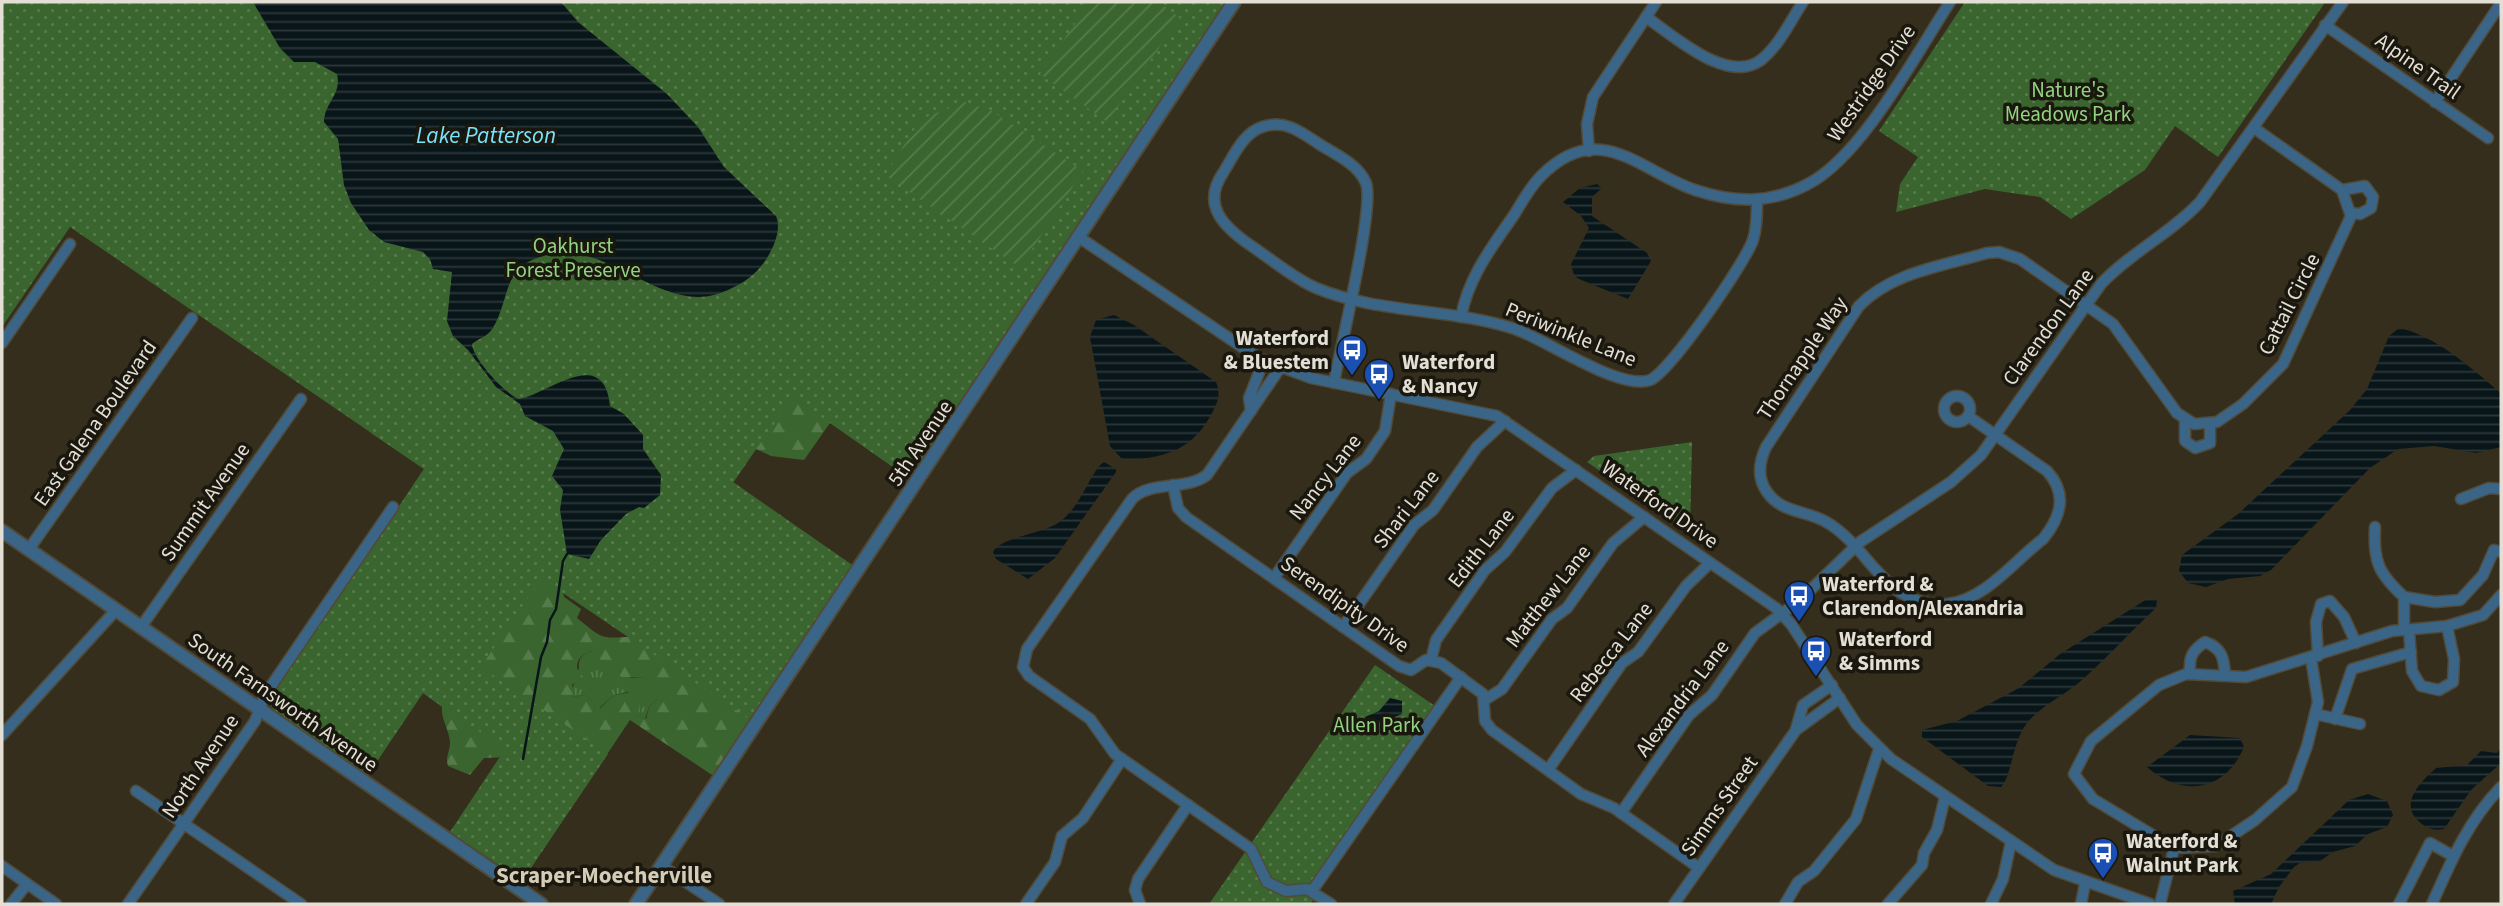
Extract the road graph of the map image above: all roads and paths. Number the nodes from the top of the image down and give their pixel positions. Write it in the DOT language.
graph roads {
  1 [pos="1234,2"];
  2 [pos="1656,2"];
  3 [pos="1803,2"];
  4 [pos="1950,2"];
  5 [pos="2343,2"];
  6 [pos="2501,3"];
  7 [pos="1646,17"];
  8 [pos="2325,25"];
  9 [pos="2435,102"];
  10 [pos="2254,128"];
  11 [pos="2488,138"];
  12 [pos="1589,151"];
  13 [pos="2342,190"];
  14 [pos="1758,201"];
  15 [pos="2351,213"];
  16 [pos="1080,238"];
  17 [pos="70,244"];
  18 [pos="1350,298"];
  19 [pos="2087,305"];
  20 [pos="1461,317"];
  21 [pos="192,318"];
  22 [pos="2,343"];
  23 [pos="1264,360"];
  24 [pos="1280,368"];
  25 [pos="1334,383"];
  26 [pos="1391,394"];
  27 [pos="301,399"];
  28 [pos="1251,411"];
  29 [pos="1968,416"];
  30 [pos="2185,419"];
  31 [pos="1505,421"];
  32 [pos="2210,424"];
  33 [pos="1994,436"];
  34 [pos="1576,470"];
  35 [pos="1173,485"];
  36 [pos="2501,489"];
  37 [pos="2461,499"];
  38 [pos="393,507"];
  39 [pos="1644,517"];
  40 [pos="2375,527"];
  41 [pos="2,531"];
  42 [pos="1854,547"];
  43 [pos="29,549"];
  44 [pos="2501,552"];
  45 [pos="1710,563"];
  46 [pos="1274,579"];
  47 [pos="2501,595"];
  48 [pos="2404,597"];
  49 [pos="116,610"];
  50 [pos="1782,614"];
  51 [pos="2447,626"];
  52 [pos="1343,627"];
  53 [pos="141,628"];
  54 [pos="2406,630"];
  55 [pos="2356,643"];
  56 [pos="2411,652"];
  57 [pos="2315,657"];
  58 [pos="1431,660"];
  59 [pos="2190,674"];
  60 [pos="2225,675"];
  61 [pos="1461,677"];
  62 [pos="1832,685"];
  63 [pos="1840,698"];
  64 [pos="1486,699"];
  65 [pos="260,708"];
  66 [pos="2315,714"];
  67 [pos="2335,719"];
  68 [pos="2360,724"];
  69 [pos="1796,730"];
  70 [pos="2,735"];
  71 [pos="1879,749"];
  72 [pos="1122,760"];
  73 [pos="1548,771"];
  74 [pos="2501,787"];
  75 [pos="136,791"];
  76 [pos="1945,797"];
  77 [pos="1188,805"];
  78 [pos="1621,813"];
  79 [pos="184,825"];
  80 [pos="2011,842"];
  81 [pos="2174,848"];
  82 [pos="2453,856"];
  83 [pos="2,866"];
  84 [pos="662,866"];
  85 [pos="1699,868"];
  86 [pos="27,884"];
  87 [pos="2085,884"];
  88 [pos="1312,891"];
  89 [pos="11,904"];
  90 [pos="57,904"];
  91 [pos="128,904"];
  92 [pos="301,904"];
  93 [pos="541,904"];
  94 [pos="636,904"];
  95 [pos="719,904"];
  96 [pos="1026,904"];
  97 [pos="1139,904"];
  98 [pos="1331,904"];
  99 [pos="1674,904"];
  100 [pos="1785,904"];
  101 [pos="1888,904"];
  102 [pos="1991,904"];
  103 [pos="2081,904"];
  104 [pos="2150,904"];
  105 [pos="2160,904"];
  106 [pos="2399,904"];
  107 [pos="2432,904"];
  1 -- 16 [label="street, 5th Avenue"];
  2 -- 7 [label="street"];
  3 -- 7 [label="street"];
  4 -- 14 [label="street, Westridge Drive"];
  5 -- 8 [label="street, Clarendon Lane"];
  6 -- 9 [label="street"];
  7 -- 12 [label="street"];
  8 -- 9 [label="street, Alpine Trail"];
  8 -- 10 [label="street, Clarendon Lane"];
  9 -- 11 [label="street, Alpine Trail"];
  10 -- 13 [label="street, Cattail Circle"];
  10 -- 19 [label="street, Clarendon Lane"];
  12 -- 14 [label="street, Westridge Drive"];
  12 -- 20 [label="street, Westridge Drive"];
  13 -- 15 [label="street"];
  13 -- 15 [label="street, Cattail Circle"];
  14 -- 20 [label="street, Periwinkle Lane"];
  15 -- 32 [label="street, Cattail Circle"];
  16 -- 23 [label="street, Waterford Drive"];
  16 -- 84 [label="street, 5th Avenue"];
  17 -- 22 [label="street"];
  18 -- 18 [label="street"];
  18 -- 20 [label="street, Periwinkle Lane"];
  18 -- 25 [label="street"];
  19 -- 30 [label="street, Cattail Circle"];
  19 -- 33 [label="street, Clarendon Lane"];
  19 -- 42 [label="street, Thornapple Way"];
  21 -- 43 [label="street, East Galena Boulevard"];
  23 -- 24 [label="street, Waterford Drive"];
  23 -- 28 [label="street"];
  24 -- 25 [label="street, Waterford Drive"];
  24 -- 28 [label="street"];
  25 -- 26 [label="street, Waterford Drive"];
  26 -- 31 [label="street, Waterford Drive"];
  26 -- 46 [label="street, Nancy Lane"];
  27 -- 53 [label="street, Summit Avenue"];
  28 -- 35 [label="street"];
  29 -- 33 [label="street"];
  30 -- 32 [label="street"];
  30 -- 32 [label="street, Cattail Circle"];
  31 -- 34 [label="street, Waterford Drive"];
  31 -- 52 [label="street, Shari Lane"];
  33 -- 42 [label="street, Clarendon Lane"];
  33 -- 42 [label="street, Thornapple Way"];
  34 -- 39 [label="street, Waterford Drive"];
  34 -- 58 [label="street, Edith Lane"];
  35 -- 46 [label="street, Serendipity Drive"];
  35 -- 72 [label="street"];
  36 -- 37 [label="street"];
  38 -- 65 [label="street, North Avenue"];
  39 -- 45 [label="street, Waterford Drive"];
  39 -- 64 [label="street, Matthew Lane"];
  40 -- 48 [label="street"];
  41 -- 43 [label="street, South Farnsworth Avenue"];
  42 -- 50 [label="street, Clarendon Lane"];
  43 -- 49 [label="street, South Farnsworth Avenue"];
  44 -- 48 [label="street"];
  45 -- 50 [label="street, Waterford Drive"];
  45 -- 73 [label="street, Rebecca Lane"];
  46 -- 52 [label="street, Serendipity Drive"];
  47 -- 51 [label="street"];
  48 -- 54 [label="street"];
  49 -- 53 [label="street, South Farnsworth Avenue"];
  49 -- 70 [label="street"];
  50 -- 62 [label="street, Waterford Drive"];
  50 -- 78 [label="street, Alexandria Lane"];
  51 -- 54 [label="street"];
  51 -- 56 [label="street"];
  52 -- 58 [label="street, Serendipity Drive"];
  53 -- 65 [label="street, South Farnsworth Avenue"];
  54 -- 55 [label="street"];
  54 -- 56 [label="street"];
  55 -- 57 [label="street"];
  55 -- 57 [label="street"];
  56 -- 67 [label="street"];
  57 -- 60 [label="street"];
  57 -- 66 [label="street"];
  58 -- 61 [label="street, Serendipity Drive"];
  59 -- 60 [label="street"];
  59 -- 60 [label="street"];
  59 -- 81 [label="street"];
  61 -- 64 [label="street, Serendipity Drive"];
  61 -- 88 [label="street"];
  62 -- 63 [label="street, Waterford Drive"];
  62 -- 69 [label="street, Simms Street"];
  63 -- 69 [label="street, Simms Street"];
  63 -- 71 [label="street, Waterford Drive"];
  64 -- 73 [label="street"];
  65 -- 79 [label="street, North Avenue"];
  65 -- 93 [label="street, South Farnsworth Avenue"];
  66 -- 67 [label="street"];
  66 -- 81 [label="street"];
  67 -- 68 [label="street"];
  69 -- 85 [label="street, Simms Street"];
  71 -- 76 [label="street, Waterford Drive"];
  71 -- 100 [label="street"];
  72 -- 77 [label="street"];
  72 -- 96 [label="street"];
  73 -- 78 [label="street"];
  74 -- 82 [label="street"];
  75 -- 79 [label="street"];
  76 -- 80 [label="street, Waterford Drive"];
  76 -- 101 [label="street"];
  77 -- 88 [label="street"];
  77 -- 97 [label="street"];
  78 -- 85 [label="street"];
  79 -- 91 [label="street, North Avenue"];
  79 -- 92 [label="street"];
  80 -- 87 [label="street, Waterford Drive"];
  80 -- 102 [label="street"];
  81 -- 105 [label="street"];
  82 -- 106 [label="street"];
  82 -- 107 [label="street"];
  83 -- 86 [label="street"];
  84 -- 94 [label="street, 5th Avenue"];
  84 -- 95 [label="street"];
  85 -- 99 [label="street, Simms Street"];
  86 -- 89 [label="street"];
  86 -- 90 [label="street"];
  87 -- 103 [label="street"];
  87 -- 104 [label="street, Waterford Drive"];
  88 -- 98 [label="street"];
}
